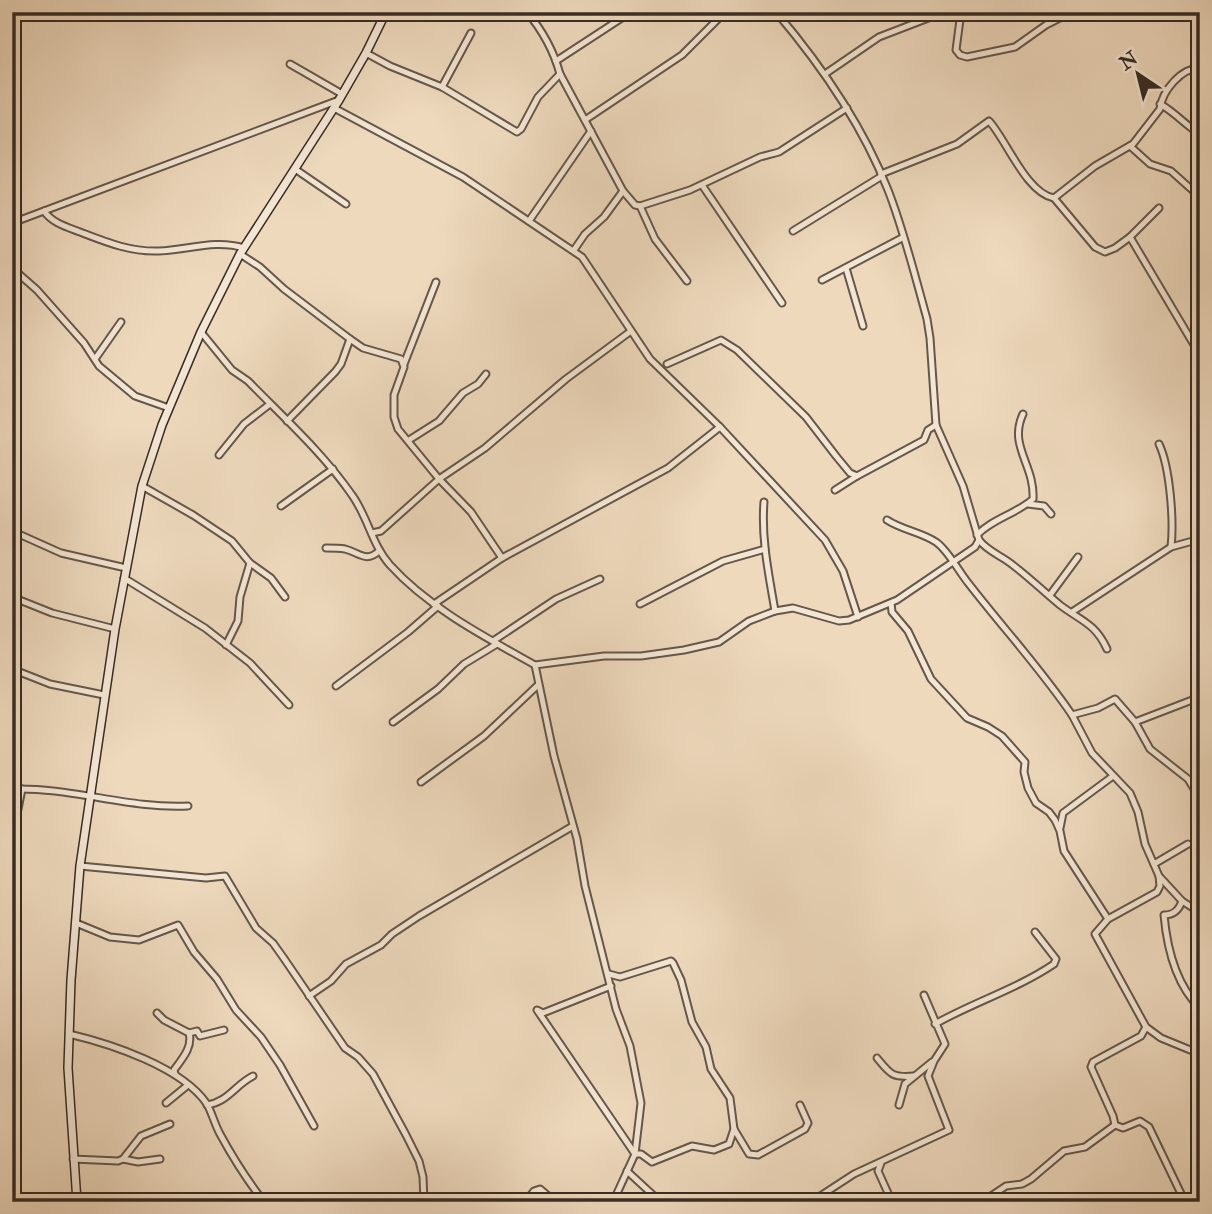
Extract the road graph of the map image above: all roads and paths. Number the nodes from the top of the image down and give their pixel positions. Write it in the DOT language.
graph roads {
  1 [pos="386,12"];
  2 [pos="527,12"];
  3 [pos="631,12"];
  4 [pos="725,12"];
  5 [pos="776,12"];
  6 [pos="944,12"];
  7 [pos="961,12"];
  8 [pos="1072,12"];
  9 [pos="471,33"];
  10 [pos="366,53"];
  11 [pos="556,61"];
  12 [pos="290,64"];
  13 [pos="1200,68"];
  14 [pos="560,74"];
  15 [pos="825,74"];
  16 [pos="442,87"];
  17 [pos="341,97"];
  18 [pos="1160,104"];
  19 [pos="334,108"];
  20 [pos="847,108"];
  21 [pos="585,120"];
  22 [pos="591,131"];
  23 [pos="1200,134"];
  24 [pos="1130,146"];
  25 [pos="295,169"];
  26 [pos="881,175"];
  27 [pos="702,186"];
  28 [pos="623,191"];
  29 [pos="1200,197"];
  30 [pos="1054,198"];
  31 [pos="346,205"];
  32 [pos="640,206"];
  33 [pos="1159,208"];
  34 [pos="44,211"];
  35 [pos="529,221"];
  36 [pos="12,223"];
  37 [pos="793,231"];
  38 [pos="1129,237"];
  39 [pos="902,238"];
  40 [pos="574,250"];
  41 [pos="242,251"];
  42 [pos="12,268"];
  43 [pos="846,268"];
  44 [pos="822,280"];
  45 [pos="687,281"];
  46 [pos="436,282"];
  47 [pos="782,303"];
  48 [pos="121,322"];
  49 [pos="863,327"];
  50 [pos="631,331"];
  51 [pos="201,332"];
  52 [pos="350,340"];
  53 [pos="1200,355"];
  54 [pos="95,359"];
  55 [pos="404,364"];
  56 [pos="667,364"];
  57 [pos="486,374"];
  58 [pos="270,404"];
  59 [pos="169,408"];
  60 [pos="1023,414"];
  61 [pos="287,421"];
  62 [pos="936,425"];
  63 [pos="720,427"];
  64 [pos="409,440"];
  65 [pos="1159,444"];
  66 [pos="219,455"];
  67 [pos="333,469"];
  68 [pos="857,476"];
  69 [pos="439,479"];
  70 [pos="142,486"];
  71 [pos="835,491"];
  72 [pos="764,502"];
  73 [pos="1028,504"];
  74 [pos="281,506"];
  75 [pos="1051,514"];
  76 [pos="887,520"];
  77 [pos="12,531"];
  78 [pos="372,533"];
  79 [pos="1200,539"];
  80 [pos="977,541"];
  81 [pos="1171,547"];
  82 [pos="326,548"];
  83 [pos="765,549"];
  84 [pos="379,551"];
  85 [pos="1078,557"];
  86 [pos="502,558"];
  87 [pos="250,562"];
  88 [pos="952,562"];
  89 [pos="126,568"];
  90 [pos="124,578"];
  91 [pos="600,579"];
  92 [pos="1050,595"];
  93 [pos="12,597"];
  94 [pos="285,597"];
  95 [pos="891,603"];
  96 [pos="640,604"];
  97 [pos="436,605"];
  98 [pos="775,611"];
  99 [pos="1072,612"];
  100 [pos="858,617"];
  101 [pos="115,629"];
  102 [pos="495,643"];
  103 [pos="226,645"];
  104 [pos="1107,649"];
  105 [pos="535,665"];
  106 [pos="12,669"];
  107 [pos="538,685"];
  108 [pos="336,686"];
  109 [pos="104,695"];
  110 [pos="1200,697"];
  111 [pos="289,705"];
  112 [pos="1072,715"];
  113 [pos="393,722"];
  114 [pos="1135,722"];
  115 [pos="1113,776"];
  116 [pos="421,782"];
  117 [pos="12,789"];
  118 [pos="22,789"];
  119 [pos="89,797"];
  120 [pos="1200,799"];
  121 [pos="188,806"];
  122 [pos="573,826"];
  123 [pos="1060,831"];
  124 [pos="12,839"];
  125 [pos="1188,844"];
  126 [pos="1154,864"];
  127 [pos="80,866"];
  128 [pos="1159,876"];
  129 [pos="1182,901"];
  130 [pos="1200,918"];
  131 [pos="1108,919"];
  132 [pos="76,923"];
  133 [pos="1035,932"];
  134 [pos="608,974"];
  135 [pos="611,986"];
  136 [pos="924,995"];
  137 [pos="309,996"];
  138 [pos="1200,1008"];
  139 [pos="157,1013"];
  140 [pos="935,1024"];
  141 [pos="1146,1027"];
  142 [pos="224,1030"];
  143 [pos="189,1033"];
  144 [pos="69,1034"];
  145 [pos="200,1036"];
  146 [pos="191,1040"];
  147 [pos="1200,1054"];
  148 [pos="877,1058"];
  149 [pos="934,1061"];
  150 [pos="175,1074"];
  151 [pos="253,1076"];
  152 [pos="914,1076"];
  153 [pos="188,1085"];
  154 [pos="166,1103"];
  155 [pos="207,1105"];
  156 [pos="800,1105"];
  157 [pos="899,1105"];
  158 [pos="170,1124"];
  159 [pos="1115,1125"];
  160 [pos="314,1126"];
  161 [pos="734,1129"];
  162 [pos="635,1154"];
  163 [pos="74,1159"];
  164 [pos="122,1159"];
  165 [pos="160,1159"];
  166 [pos="881,1161"];
  167 [pos="627,1171"];
  168 [pos="260,1200"];
  169 [pos="615,1200"];
  170 [pos="76,1202"];
  171 [pos="424,1202"];
  172 [pos="525,1202"];
  173 [pos="555,1202"];
  174 [pos="664,1202"];
  175 [pos="811,1202"];
  176 [pos="892,1202"];
  177 [pos="982,1202"];
  178 [pos="1185,1202"];
  1 -- 10 [label="street"];
  2 -- 11 [label="street"];
  3 -- 11 [label="street"];
  4 -- 21 [label="street"];
  5 -- 15 [label="street"];
  6 -- 15 [label="street"];
  7 -- 8 [label="street"];
  9 -- 16 [label="street"];
  10 -- 16 [label="street"];
  10 -- 17 [label="street"];
  11 -- 14 [label="street"];
  12 -- 17 [label="street"];
  13 -- 18 [label="street"];
  14 -- 16 [label="street"];
  14 -- 21 [label="street"];
  15 -- 20 [label="street"];
  17 -- 19 [label="street"];
  17 -- 34 [label="street"];
  18 -- 23 [label="street"];
  18 -- 24 [label="street"];
  19 -- 25 [label="street"];
  19 -- 35 [label="street"];
  20 -- 26 [label="street"];
  20 -- 27 [label="street"];
  21 -- 22 [label="street"];
  22 -- 28 [label="street"];
  22 -- 35 [label="street"];
  24 -- 29 [label="street"];
  24 -- 30 [label="street"];
  25 -- 31 [label="street"];
  25 -- 41 [label="street"];
  26 -- 30 [label="street"];
  26 -- 37 [label="street"];
  26 -- 39 [label="street"];
  27 -- 32 [label="street"];
  27 -- 47 [label="street"];
  28 -- 32 [label="street"];
  28 -- 40 [label="street"];
  30 -- 38 [label="street"];
  32 -- 45 [label="street"];
  33 -- 38 [label="street"];
  34 -- 36 [label="street"];
  34 -- 41 [label="street"];
  35 -- 40 [label="street"];
  38 -- 53 [label="street"];
  39 -- 43 [label="street"];
  39 -- 62 [label="street"];
  40 -- 50 [label="street"];
  41 -- 51 [label="street"];
  41 -- 52 [label="street"];
  42 -- 54 [label="street"];
  43 -- 44 [label="street"];
  43 -- 49 [label="street"];
  46 -- 55 [label="street"];
  48 -- 54 [label="street"];
  50 -- 63 [label="street"];
  50 -- 69 [label="street"];
  51 -- 58 [label="street"];
  51 -- 59 [label="street"];
  52 -- 55 [label="street"];
  52 -- 61 [label="street"];
  54 -- 59 [label="street"];
  55 -- 64 [label="street"];
  56 -- 68 [label="street"];
  57 -- 64 [label="street"];
  58 -- 61 [label="street"];
  58 -- 66 [label="street"];
  59 -- 70 [label="street"];
  60 -- 73 [label="street"];
  61 -- 67 [label="street"];
  62 -- 68 [label="street"];
  62 -- 80 [label="street"];
  63 -- 86 [label="street"];
  63 -- 100 [label="street"];
  64 -- 69 [label="street"];
  65 -- 81 [label="street"];
  67 -- 74 [label="street"];
  67 -- 78 [label="street"];
  68 -- 71 [label="street"];
  69 -- 78 [label="street"];
  69 -- 86 [label="street"];
  70 -- 87 [label="street"];
  70 -- 89 [label="street"];
  72 -- 83 [label="street"];
  73 -- 75 [label="street"];
  73 -- 80 [label="street"];
  76 -- 88 [label="street"];
  77 -- 89 [label="street"];
  78 -- 84 [label="street"];
  79 -- 81 [label="street"];
  80 -- 88 [label="street"];
  80 -- 92 [label="street"];
  81 -- 99 [label="street"];
  82 -- 84 [label="street"];
  83 -- 96 [label="street"];
  83 -- 98 [label="street"];
  84 -- 97 [label="street"];
  85 -- 92 [label="street"];
  86 -- 97 [label="street"];
  87 -- 94 [label="street"];
  87 -- 103 [label="street"];
  88 -- 95 [label="street"];
  88 -- 112 [label="street"];
  89 -- 90 [label="street"];
  90 -- 101 [label="street"];
  90 -- 103 [label="street"];
  91 -- 102 [label="street"];
  92 -- 99 [label="street"];
  93 -- 101 [label="street"];
  95 -- 100 [label="street"];
  95 -- 123 [label="street"];
  97 -- 102 [label="street"];
  97 -- 108 [label="street"];
  98 -- 100 [label="street"];
  98 -- 105 [label="street"];
  99 -- 104 [label="street"];
  101 -- 109 [label="street"];
  102 -- 105 [label="street"];
  102 -- 113 [label="street"];
  103 -- 111 [label="street"];
  105 -- 107 [label="street"];
  106 -- 109 [label="street"];
  107 -- 116 [label="street"];
  107 -- 122 [label="street"];
  109 -- 119 [label="street"];
  110 -- 114 [label="street"];
  112 -- 114 [label="street"];
  112 -- 115 [label="street"];
  114 -- 120 [label="street"];
  115 -- 123 [label="street"];
  115 -- 126 [label="street"];
  117 -- 118 [label="street"];
  118 -- 119 [label="street"];
  118 -- 124 [label="street"];
  119 -- 121 [label="street"];
  119 -- 127 [label="street"];
  122 -- 134 [label="street"];
  122 -- 137 [label="street"];
  123 -- 131 [label="street"];
  125 -- 126 [label="street"];
  126 -- 128 [label="street"];
  127 -- 132 [label="street"];
  127 -- 137 [label="street"];
  128 -- 129 [label="street"];
  128 -- 131 [label="street"];
  129 -- 130 [label="street"];
  129 -- 138 [label="street"];
  131 -- 141 [label="street"];
  132 -- 144 [label="street"];
  132 -- 160 [label="street"];
  133 -- 140 [label="street"];
  134 -- 135 [label="street"];
  134 -- 161 [label="street"];
  135 -- 162 [label="street"];
  135 -- 162 [label="street"];
  136 -- 140 [label="street"];
  137 -- 171 [label="street"];
  139 -- 143 [label="street"];
  140 -- 149 [label="street"];
  141 -- 147 [label="street"];
  141 -- 159 [label="street"];
  142 -- 145 [label="street"];
  143 -- 145 [label="street"];
  143 -- 146 [label="street"];
  144 -- 150 [label="street"];
  144 -- 163 [label="street"];
  145 -- 146 [label="street"];
  146 -- 150 [label="street"];
  148 -- 152 [label="street"];
  149 -- 152 [label="street"];
  149 -- 166 [label="street"];
  150 -- 153 [label="street"];
  151 -- 155 [label="street"];
  152 -- 157 [label="street"];
  153 -- 154 [label="street"];
  153 -- 155 [label="street"];
  155 -- 168 [label="street"];
  156 -- 161 [label="street"];
  158 -- 164 [label="street"];
  159 -- 177 [label="street"];
  159 -- 178 [label="street"];
  161 -- 162 [label="street"];
  162 -- 167 [label="street"];
  163 -- 164 [label="street"];
  163 -- 170 [label="street"];
  164 -- 165 [label="street"];
  166 -- 175 [label="street"];
  166 -- 176 [label="street"];
  167 -- 169 [label="street"];
  167 -- 174 [label="street"];
  172 -- 173 [label="street"];
}
